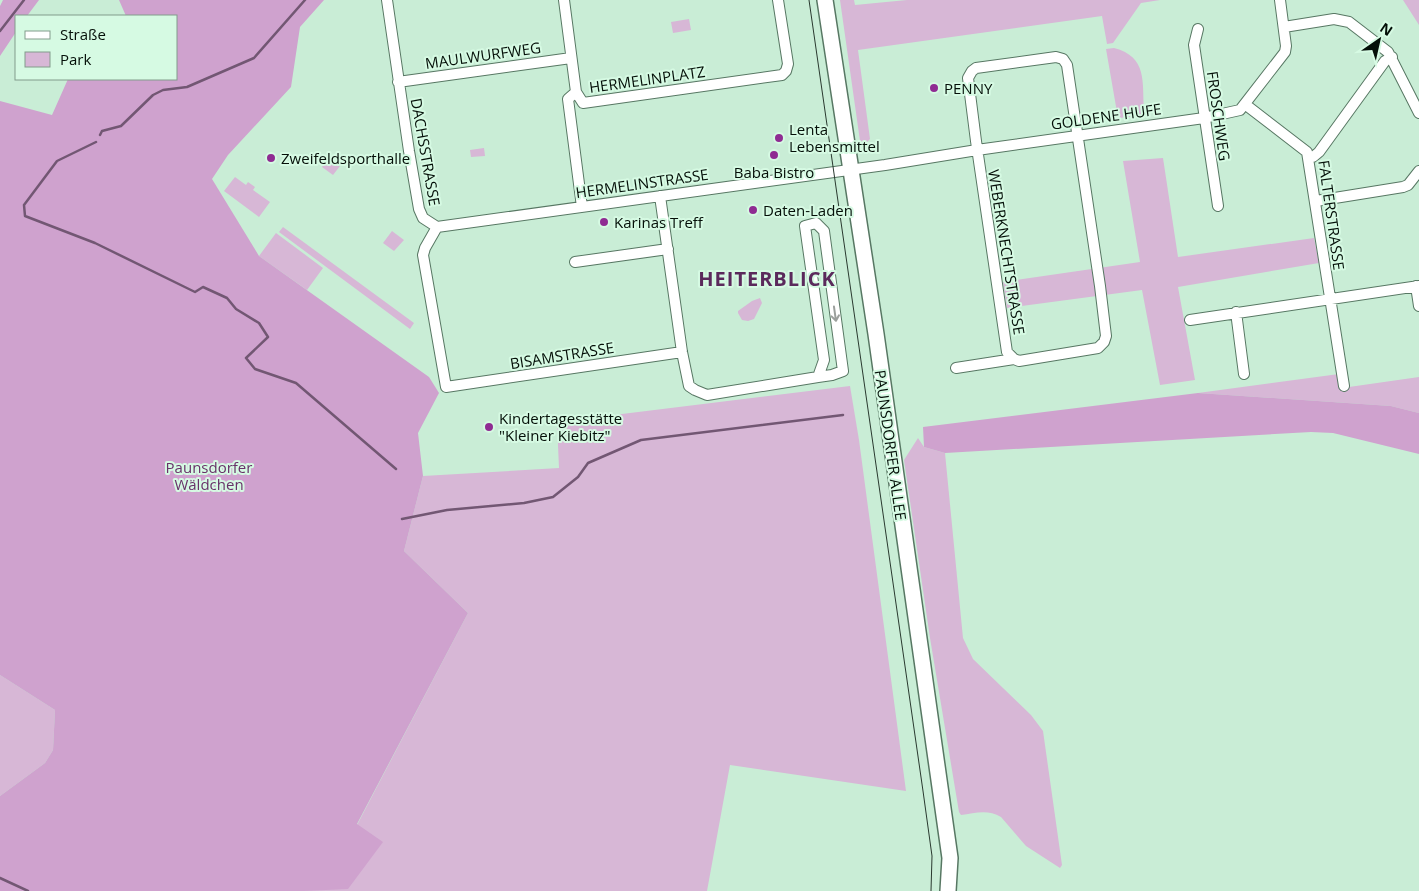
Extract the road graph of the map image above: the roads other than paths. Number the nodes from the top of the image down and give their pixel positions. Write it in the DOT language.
graph roads {
  1 [pos="387,0"];
  2 [pos="564,0"];
  3 [pos="778,0"];
  4 [pos="826,0"];
  5 [pos="1280,0"];
  6 [pos="1284,27"];
  7 [pos="1198,29"];
  8 [pos="1392,57"];
  9 [pos="571,58"];
  10 [pos="398,82"];
  11 [pos="576,92"];
  12 [pos="1246,105"];
  13 [pos="1419,113"];
  14 [pos="1204,118"];
  15 [pos="1077,135"];
  16 [pos="977,150"];
  17 [pos="1309,158"];
  18 [pos="851,169"];
  19 [pos="1419,171"];
  20 [pos="660,196"];
  21 [pos="1316,201"];
  22 [pos="1218,206"];
  23 [pos="582,207"];
  24 [pos="437,227"];
  25 [pos="668,249"];
  26 [pos="575,262"];
  27 [pos="1417,286"];
  28 [pos="1329,299"];
  29 [pos="1419,306"];
  30 [pos="1236,312"];
  31 [pos="1190,320"];
  32 [pos="682,352"];
  33 [pos="1014,359"];
  34 [pos="956,368"];
  35 [pos="1244,374"];
  36 [pos="818,377"];
  37 [pos="1344,386"];
  38 [pos="446,387"];
  39 [pos="948,891"];
  1 -- 10 [label="street, DACHSSTRASSE"];
  2 -- 9 [label="street"];
  3 -- 11 [label="street, HERMELINPLATZ"];
  4 -- 18 [label="main road, PAUNSDORFER ALLEE"];
  5 -- 6 [label="street"];
  6 -- 8 [label="street"];
  6 -- 12 [label="street"];
  7 -- 14 [label="street, FROSCHWEG"];
  8 -- 13 [label="street"];
  8 -- 17 [label="street"];
  9 -- 10 [label="street, MAULWURFWEG"];
  9 -- 11 [label="street"];
  10 -- 24 [label="street, DACHSSTRASSE"];
  11 -- 23 [label="street, HERMELINPLATZ"];
  12 -- 14 [label="street, GOLDENE HUFE"];
  12 -- 17 [label="street, FALTERSTRASSE"];
  14 -- 15 [label="street, GOLDENE HUFE"];
  14 -- 22 [label="street, FROSCHWEG"];
  15 -- 16 [label="street, GOLDENE HUFE"];
  15 -- 16 [label="street, WEBERKNECHTSTRASSE"];
  15 -- 33 [label="street, WEBERKNECHTSTRASSE"];
  16 -- 18 [label="street, GOLDENE HUFE"];
  16 -- 33 [label="street, WEBERKNECHTSTRASSE"];
  17 -- 21 [label="street, FALTERSTRASSE"];
  18 -- 20 [label="street, HERMELINSTRASSE"];
  18 -- 39 [label="main road, PAUNSDORFER ALLEE"];
  19 -- 21 [label="street"];
  20 -- 23 [label="street, HERMELINSTRASSE"];
  20 -- 25 [label="street"];
  21 -- 28 [label="street, FALTERSTRASSE"];
  23 -- 24 [label="street, HERMELINSTRASSE"];
  24 -- 38 [label="street, DACHSSTRASSE"];
  25 -- 26 [label="street"];
  25 -- 32 [label="street"];
  27 -- 28 [label="street"];
  27 -- 29 [label="street"];
  28 -- 30 [label="street"];
  28 -- 37 [label="street, FALTERSTRASSE"];
  30 -- 31 [label="street"];
  30 -- 35 [label="street"];
  32 -- 36 [label="street"];
  32 -- 38 [label="street, BISAMSTRASSE"];
  33 -- 34 [label="street"];
  36 -- 36 [label="street, one-way"];
}
